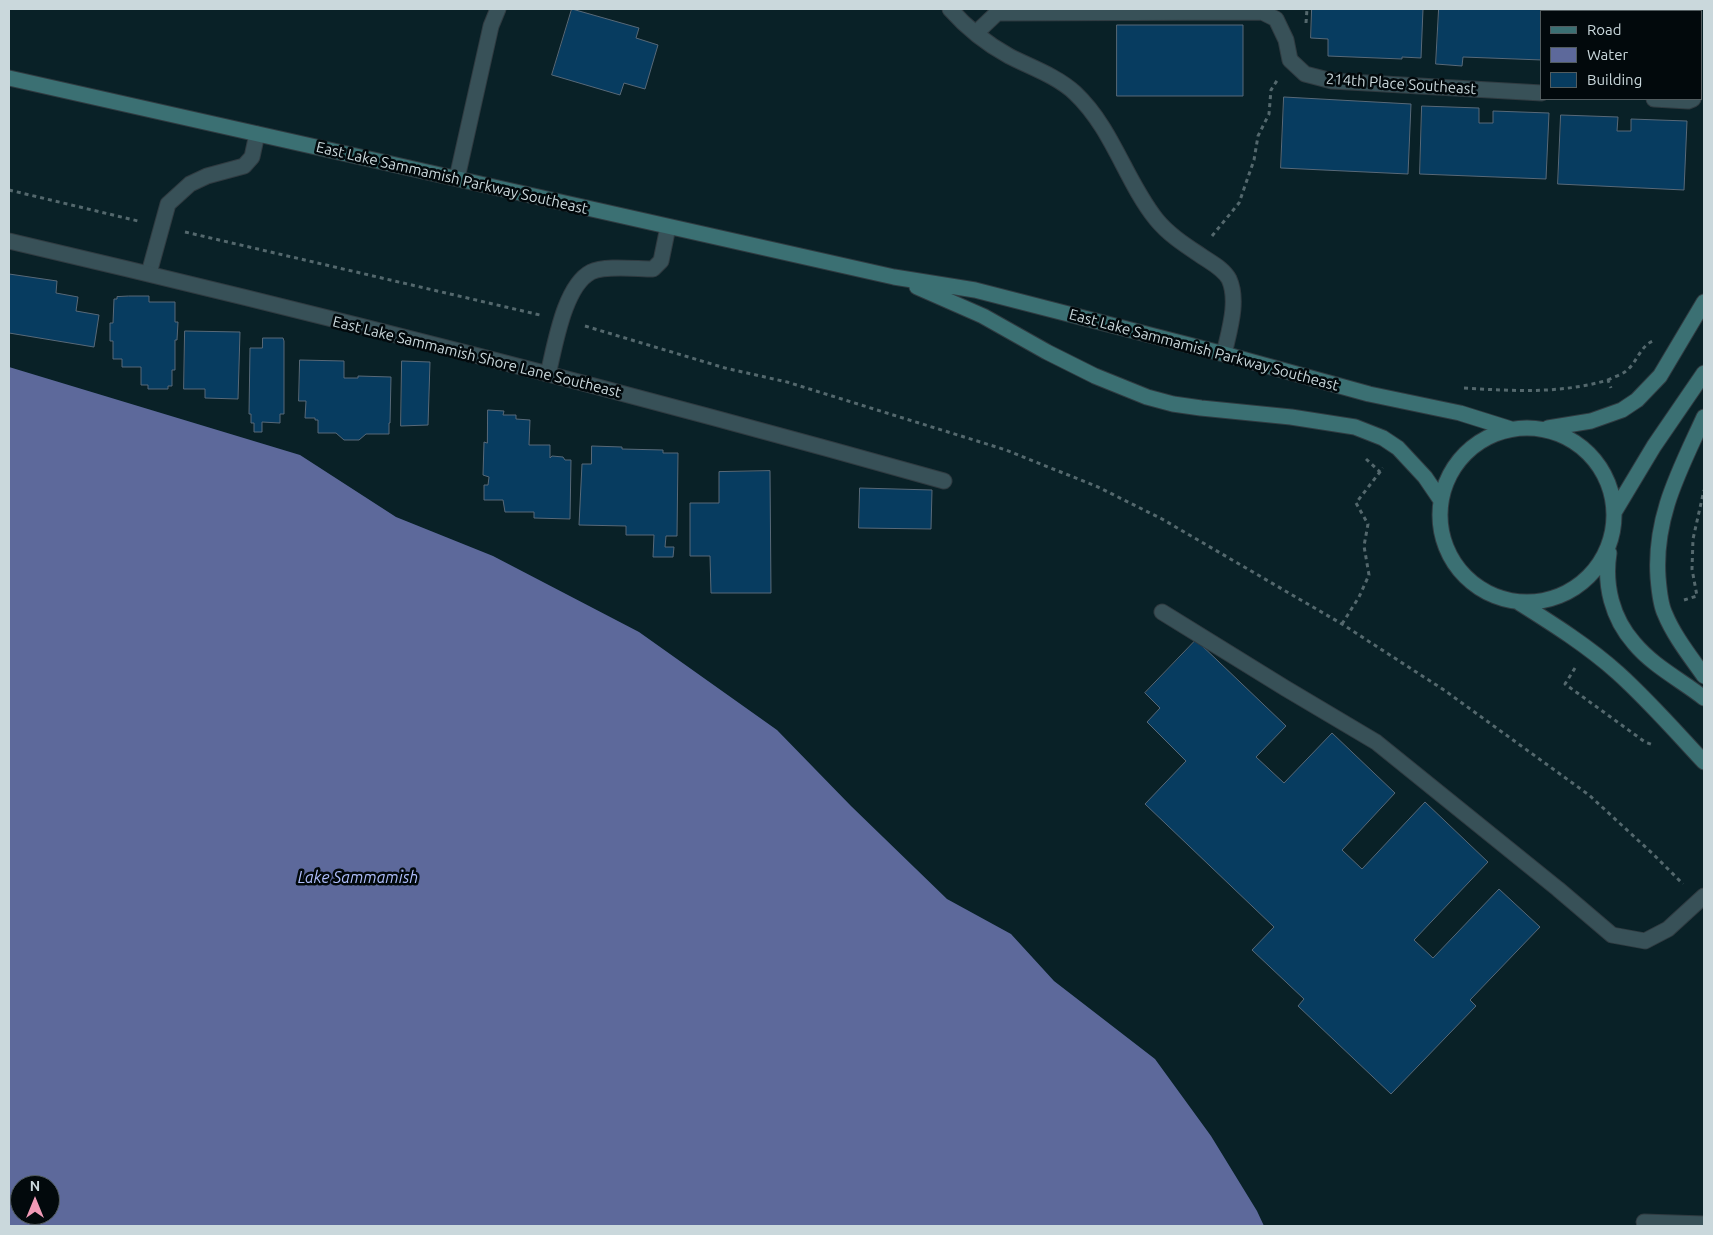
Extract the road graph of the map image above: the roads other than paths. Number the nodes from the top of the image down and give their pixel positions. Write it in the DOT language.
graph roads {
  1 [pos="498,9"];
  2 [pos="950,9"];
  3 [pos="976,33"];
  4 [pos="9,78"];
  5 [pos="1540,93"];
  6 [pos="1671,100"];
  7 [pos="1690,100"];
  8 [pos="257,134"];
  9 [pos="457,178"];
  10 [pos="668,226"];
  11 [pos="9,241"];
  12 [pos="149,273"];
  13 [pos="894,277"];
  14 [pos="1704,302"];
  15 [pos="1224,354"];
  16 [pos="1704,373"];
  17 [pos="548,374"];
  18 [pos="1704,416"];
  19 [pos="1511,429"];
  20 [pos="1542,429"];
  21 [pos="944,481"];
  22 [pos="1440,499"];
  23 [pos="1615,511"];
  24 [pos="1610,542"];
  25 [pos="1518,602"];
  26 [pos="1162,612"];
  27 [pos="1704,676"];
  28 [pos="1704,698"];
  29 [pos="1704,762"];
  30 [pos="1702,898"];
  31 [pos="1644,1222"];
  32 [pos="1704,1224"];
  1 -- 9 [label="street"];
  2 -- 3 [label="street"];
  3 -- 5 [label="street, 214th Place Southeast"];
  3 -- 15 [label="street"];
  4 -- 8 [label="main road, East Lake Sammamish Parkway Southeast"];
  6 -- 7 [label="street"];
  8 -- 9 [label="main road, East Lake Sammamish Parkway Southeast"];
  8 -- 12 [label="street"];
  9 -- 10 [label="main road, East Lake Sammamish Parkway Southeast"];
  10 -- 13 [label="main road, East Lake Sammamish Parkway Southeast"];
  10 -- 17 [label="street"];
  11 -- 12 [label="street, East Lake Sammamish Shore Lane Southeast"];
  12 -- 17 [label="street, East Lake Sammamish Shore Lane Southeast"];
  13 -- 15 [label="main road, East Lake Sammamish Parkway Southeast"];
  13 -- 22 [label="main road, East Lake Sammamish Parkway Southeast"];
  14 -- 20 [label="main road"];
  15 -- 19 [label="main road, East Lake Sammamish Parkway Southeast"];
  16 -- 23 [label="main road"];
  17 -- 21 [label="street, East Lake Sammamish Shore Lane Southeast"];
  18 -- 27 [label="main road"];
  19 -- 20 [label="main road"];
  19 -- 22 [label="main road"];
  20 -- 23 [label="main road"];
  22 -- 25 [label="main road"];
  23 -- 24 [label="main road"];
  24 -- 25 [label="main road"];
  24 -- 28 [label="main road"];
  25 -- 29 [label="main road"];
  26 -- 30 [label="street"];
  31 -- 32 [label="street"];
}
